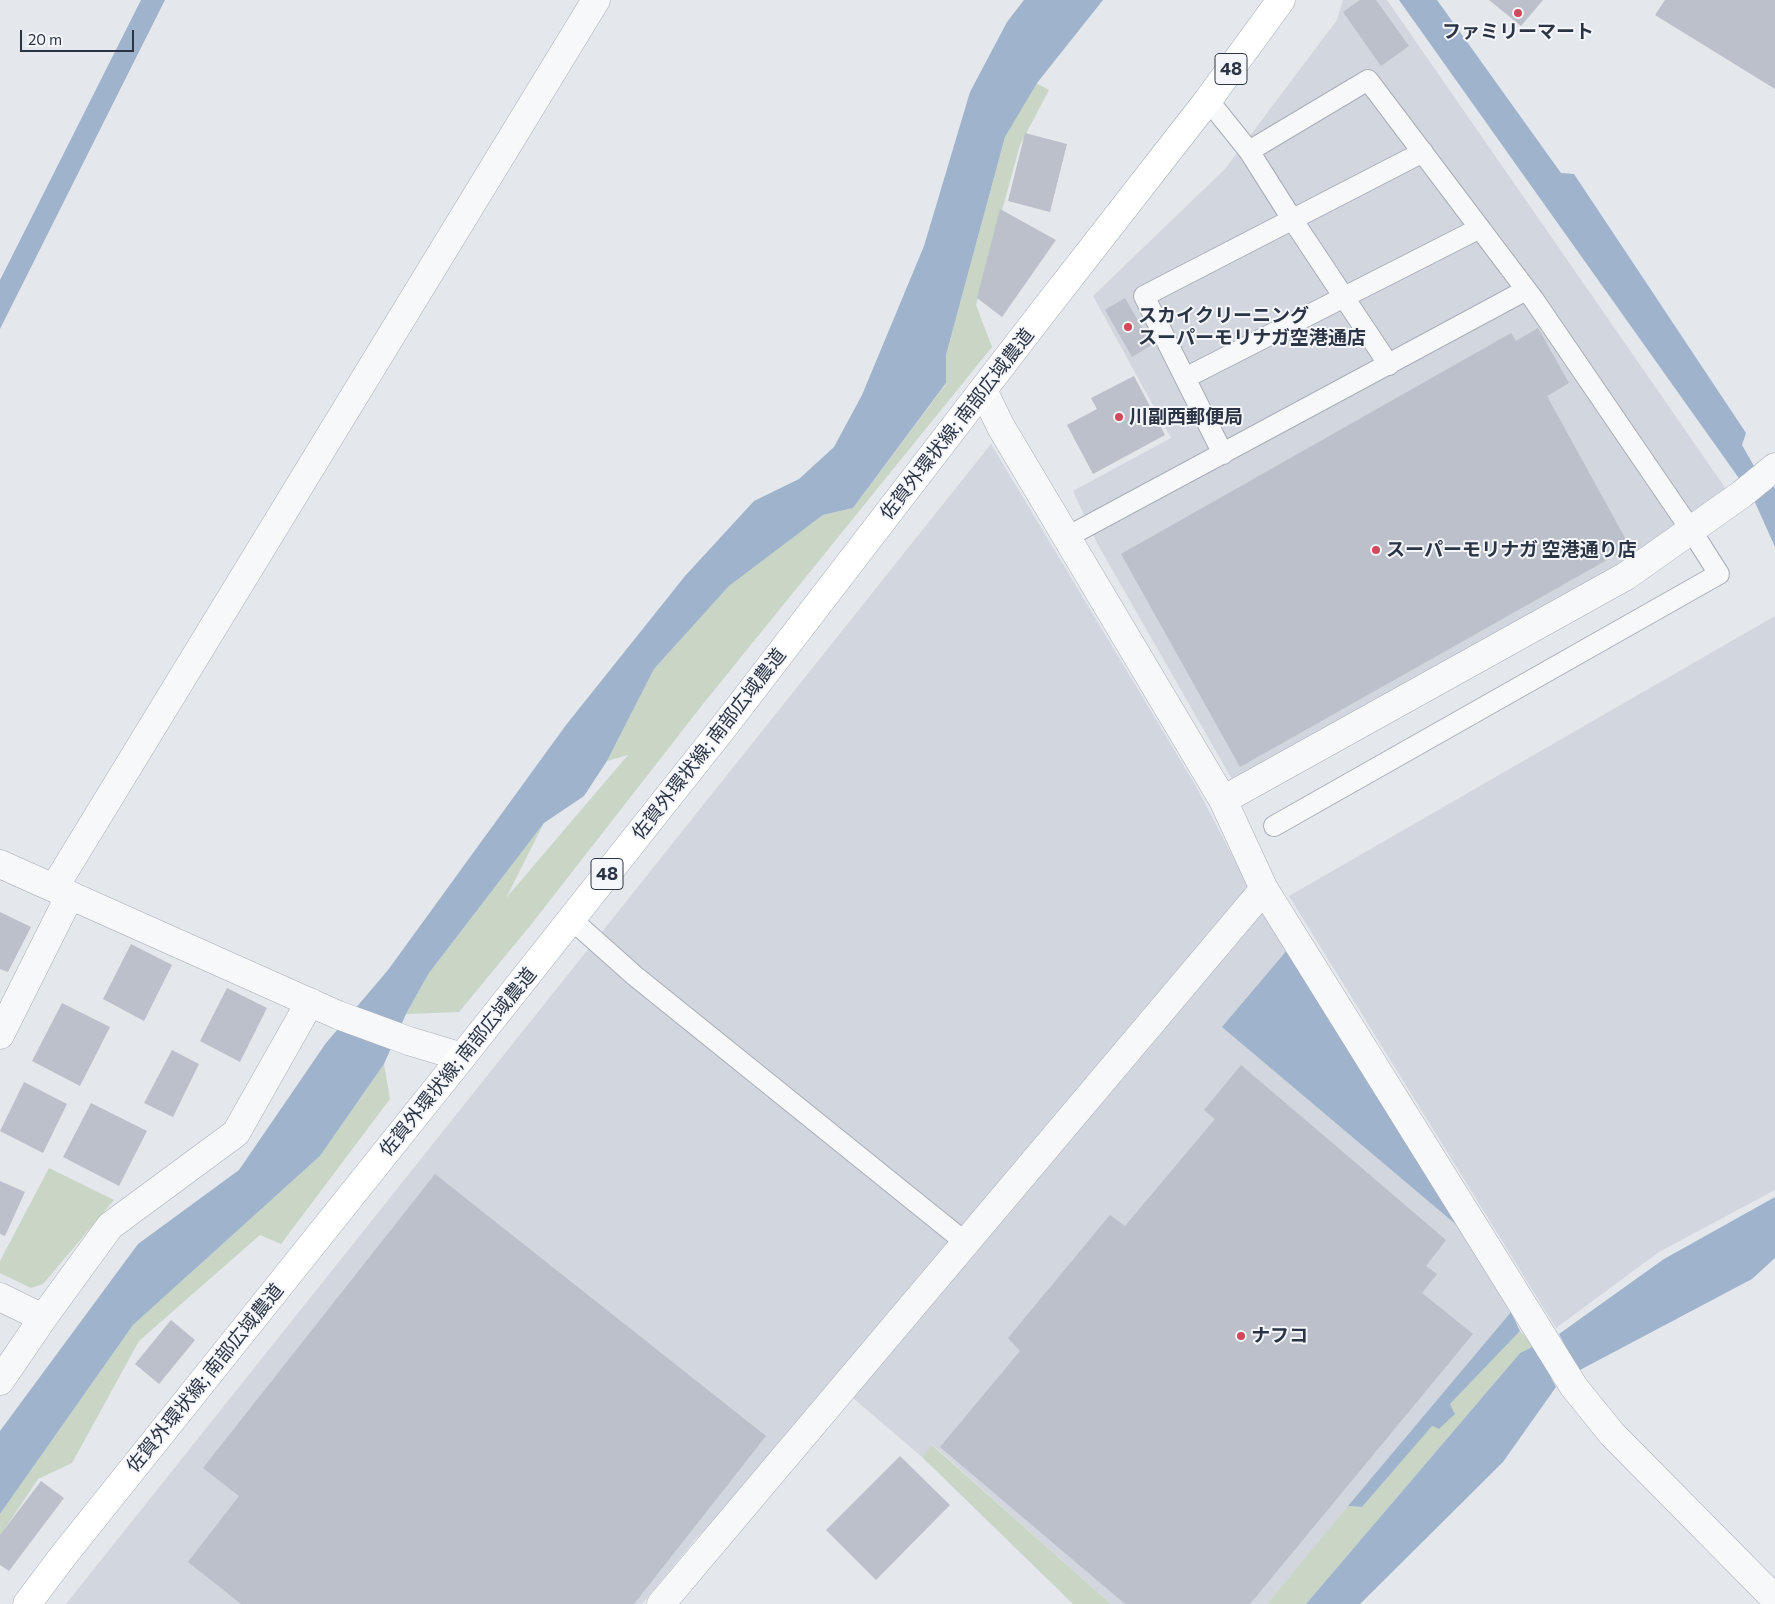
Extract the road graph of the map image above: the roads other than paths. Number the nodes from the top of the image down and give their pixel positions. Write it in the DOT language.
graph roads {
  1 [pos="596,0"];
  2 [pos="1280,0"];
  3 [pos="1208,100"];
  4 [pos="1249,151"];
  5 [pos="1423,152"];
  6 [pos="1292,219"];
  7 [pos="1480,228"];
  8 [pos="1526,290"];
  9 [pos="1344,297"];
  10 [pos="1389,365"];
  11 [pos="1185,378"];
  12 [pos="983,390"];
  13 [pos="1223,454"];
  14 [pos="1770,471"];
  15 [pos="1691,530"];
  16 [pos="1067,537"];
  17 [pos="1223,800"];
  18 [pos="1274,826"];
  19 [pos="0,864"];
  20 [pos="1264,889"];
  21 [pos="62,891"];
  22 [pos="571,919"];
  23 [pos="310,1002"];
  24 [pos="0,1035"];
  25 [pos="462,1058"];
  26 [pos="965,1242"];
  27 [pos="0,1297"];
  28 [pos="43,1318"];
  29 [pos="0,1380"];
  30 [pos="1775,1599"];
  31 [pos="27,1604"];
  32 [pos="661,1604"];
  1 -- 21 [label="street"];
  2 -- 3 [label="main road, 48"];
  3 -- 4 [label="lane"];
  3 -- 12 [label="main road, 佐賀外環状線; 南部広域農道 / 48"];
  4 -- 5 [label="lane"];
  4 -- 6 [label="lane"];
  5 -- 6 [label="lane"];
  5 -- 7 [label="lane"];
  6 -- 9 [label="lane"];
  6 -- 11 [label="lane"];
  7 -- 8 [label="lane"];
  7 -- 9 [label="lane"];
  8 -- 10 [label="lane"];
  8 -- 15 [label="lane"];
  9 -- 10 [label="lane"];
  9 -- 11 [label="lane"];
  10 -- 13 [label="lane"];
  11 -- 13 [label="lane"];
  12 -- 16 [label="street"];
  12 -- 22 [label="main road, 佐賀外環状線; 南部広域農道 / 48"];
  13 -- 16 [label="lane"];
  14 -- 15 [label="street"];
  15 -- 17 [label="street"];
  15 -- 18 [label="lane"];
  16 -- 17 [label="street"];
  17 -- 20 [label="street"];
  19 -- 21 [label="street"];
  20 -- 26 [label="street"];
  20 -- 30 [label="street"];
  21 -- 23 [label="street"];
  21 -- 24 [label="street"];
  22 -- 25 [label="main road, 佐賀外環状線; 南部広域農道 / 48"];
  22 -- 26 [label="lane"];
  23 -- 25 [label="street"];
  23 -- 28 [label="street"];
  25 -- 31 [label="main road, 佐賀外環状線; 南部広域農道 / 48"];
  26 -- 32 [label="street"];
  27 -- 28 [label="street"];
  28 -- 29 [label="street"];
}
